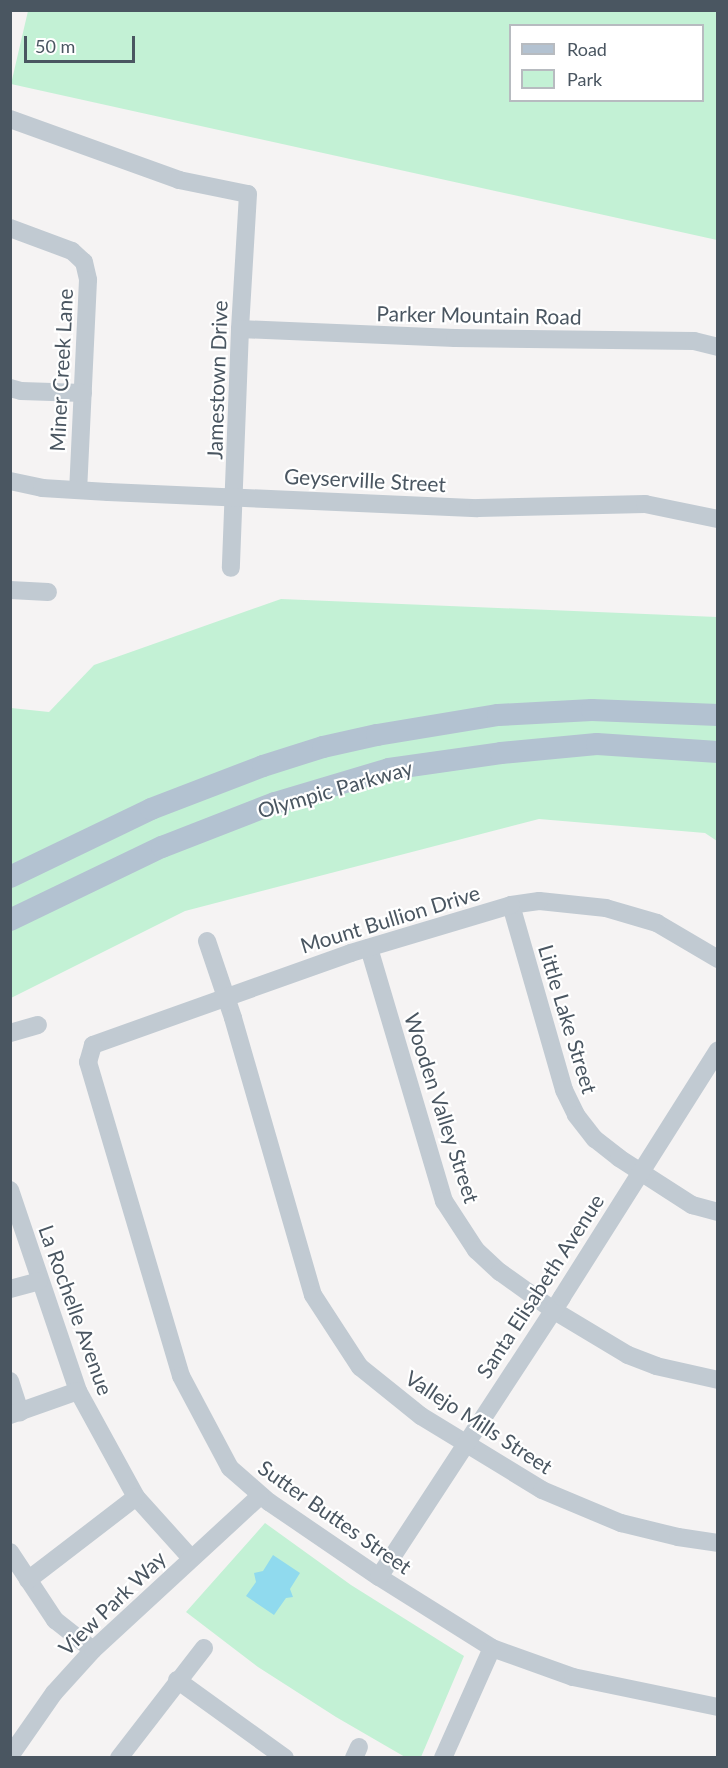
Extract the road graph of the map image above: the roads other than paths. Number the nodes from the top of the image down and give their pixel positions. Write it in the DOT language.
graph roads {
  1 [pos="10,119"];
  2 [pos="10,228"];
  3 [pos="240,329"];
  4 [pos="717,347"];
  5 [pos="10,388"];
  6 [pos="83,393"];
  7 [pos="10,481"];
  8 [pos="78,490"];
  9 [pos="235,496"];
  10 [pos="717,519"];
  11 [pos="231,568"];
  12 [pos="10,590"];
  13 [pos="48,592"];
  14 [pos="717,715"];
  15 [pos="717,752"];
  16 [pos="10,877"];
  17 [pos="511,905"];
  18 [pos="10,920"];
  19 [pos="207,941"];
  20 [pos="369,948"];
  21 [pos="717,959"];
  22 [pos="225,998"];
  23 [pos="38,1025"];
  24 [pos="10,1034"];
  25 [pos="717,1050"];
  26 [pos="88,1062"];
  27 [pos="642,1171"];
  28 [pos="10,1190"];
  29 [pos="717,1211"];
  30 [pos="39,1281"];
  31 [pos="10,1289"];
  32 [pos="553,1310"];
  33 [pos="717,1380"];
  34 [pos="10,1381"];
  35 [pos="78,1391"];
  36 [pos="15,1413"];
  37 [pos="466,1442"];
  38 [pos="260,1496"];
  39 [pos="136,1497"];
  40 [pos="717,1543"];
  41 [pos="10,1552"];
  42 [pos="191,1558"];
  43 [pos="379,1577"];
  44 [pos="28,1580"];
  45 [pos="204,1648"];
  46 [pos="492,1648"];
  47 [pos="93,1650"];
  48 [pos="177,1680"];
  49 [pos="717,1707"];
  50 [pos="10,1756"];
  51 [pos="118,1758"];
  52 [pos="285,1758"];
  53 [pos="443,1758"];
  1 -- 3 [label="street, Jamestown Drive"];
  2 -- 6 [label="street, Miner Creek Lane"];
  3 -- 4 [label="street, Parker Mountain Road"];
  3 -- 9 [label="street, Jamestown Drive"];
  5 -- 6 [label="street"];
  6 -- 8 [label="street, Miner Creek Lane"];
  7 -- 8 [label="street, Geyserville Street"];
  8 -- 9 [label="street, Geyserville Street"];
  9 -- 10 [label="street, Geyserville Street"];
  9 -- 11 [label="street, Jamestown Drive"];
  12 -- 13 [label="street"];
  14 -- 16 [label="main road, Olympic Parkway"];
  15 -- 18 [label="main road, Olympic Parkway"];
  17 -- 20 [label="street, Mount Bullion Drive"];
  17 -- 21 [label="street, Mount Bullion Drive"];
  17 -- 27 [label="street, Little Lake Street"];
  19 -- 22 [label="street, Vallejo Mills Street"];
  20 -- 22 [label="street, Mount Bullion Drive"];
  20 -- 32 [label="street, Wooden Valley Street"];
  22 -- 26 [label="street, Mount Bullion Drive"];
  22 -- 37 [label="street, Vallejo Mills Street"];
  23 -- 24 [label="street"];
  25 -- 27 [label="street, Santa Elisabeth Avenue"];
  26 -- 38 [label="street, Sutter Buttes Street"];
  27 -- 29 [label="street, Little Lake Street"];
  27 -- 32 [label="street, Santa Elisabeth Avenue"];
  28 -- 30 [label="street, La Rochelle Avenue"];
  30 -- 31 [label="street"];
  30 -- 35 [label="street, La Rochelle Avenue"];
  32 -- 33 [label="street, Wooden Valley Street"];
  32 -- 37 [label="street, Santa Elisabeth Avenue"];
  34 -- 36 [label="street"];
  35 -- 36 [label="street"];
  35 -- 39 [label="street, La Rochelle Avenue"];
  37 -- 40 [label="street, Vallejo Mills Street"];
  37 -- 43 [label="street, Santa Elisabeth Avenue"];
  38 -- 42 [label="street, View Park Way"];
  38 -- 43 [label="street, Sutter Buttes Street"];
  39 -- 42 [label="street, La Rochelle Avenue"];
  39 -- 44 [label="street"];
  41 -- 44 [label="street"];
  42 -- 47 [label="street, View Park Way"];
  43 -- 46 [label="street, Sutter Buttes Street"];
  44 -- 47 [label="street"];
  45 -- 48 [label="street"];
  46 -- 49 [label="street, Sutter Buttes Street"];
  46 -- 53 [label="street"];
  47 -- 50 [label="street, View Park Way"];
  48 -- 51 [label="street"];
  48 -- 52 [label="street"];
}
